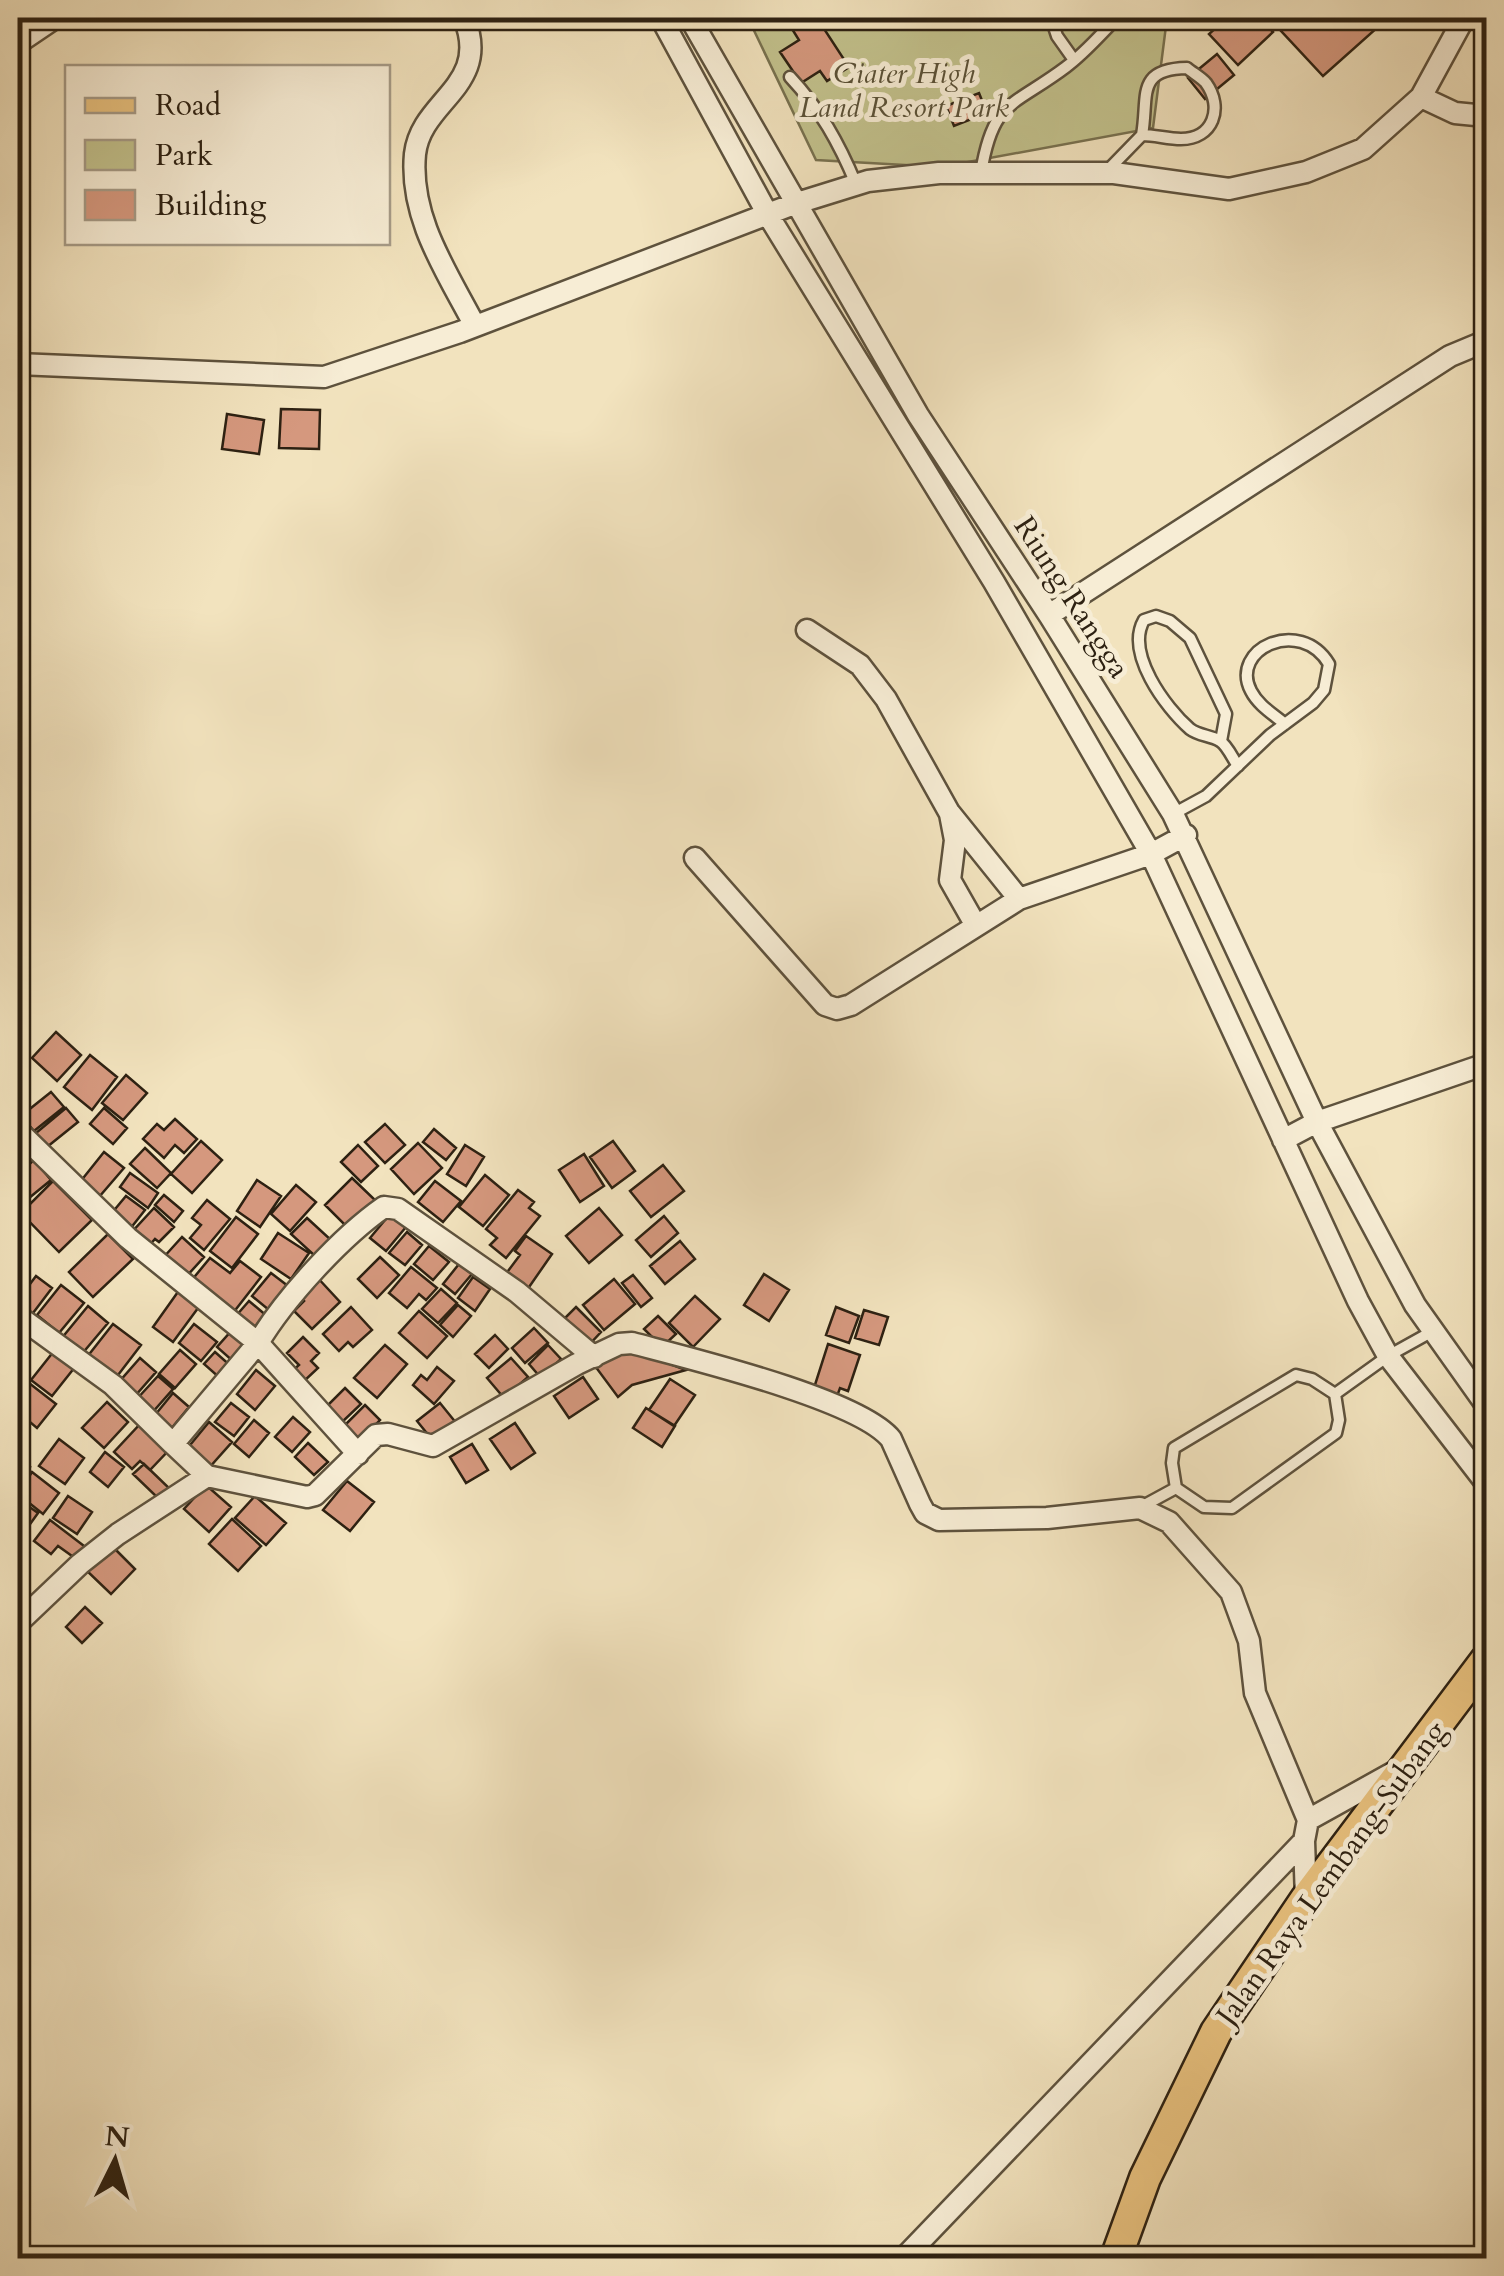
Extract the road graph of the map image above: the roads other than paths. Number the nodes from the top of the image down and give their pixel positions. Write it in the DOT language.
graph roads {
  1 [pos="55,18"];
  2 [pos="464,18"];
  3 [pos="661,18"];
  4 [pos="690,18"];
  5 [pos="1051,18"];
  6 [pos="1118,18"];
  7 [pos="1464,18"];
  8 [pos="18,44"];
  9 [pos="1074,60"];
  10 [pos="790,77"];
  11 [pos="1421,97"];
  12 [pos="1486,116"];
  13 [pos="1142,135"];
  14 [pos="982,173"];
  15 [pos="1105,173"];
  16 [pos="857,185"];
  17 [pos="794,204"];
  18 [pos="768,215"];
  19 [pos="475,326"];
  20 [pos="1486,341"];
  21 [pos="18,364"];
  22 [pos="1049,615"];
  23 [pos="807,630"];
  24 [pos="1285,724"];
  25 [pos="1221,741"];
  26 [pos="1238,766"];
  27 [pos="950,812"];
  28 [pos="1174,814"];
  29 [pos="1186,835"];
  30 [pos="1150,854"];
  31 [pos="695,858"];
  32 [pos="1019,899"];
  33 [pos="976,924"];
  34 [pos="1486,1064"];
  35 [pos="1317,1122"];
  36 [pos="18,1131"];
  37 [pos="1283,1140"];
  38 [pos="18,1316"];
  39 [pos="1433,1331"];
  40 [pos="258,1343"];
  41 [pos="1388,1356"];
  42 [pos="594,1357"];
  43 [pos="1335,1394"];
  44 [pos="1486,1405"];
  45 [pos="173,1444"];
  46 [pos="358,1454"];
  47 [pos="207,1476"];
  48 [pos="1486,1483"];
  49 [pos="1176,1488"];
  50 [pos="1140,1508"];
  51 [pos="18,1623"];
  52 [pos="1486,1660"];
  53 [pos="1407,1765"];
  54 [pos="1306,1831"];
  55 [pos="1306,1899"];
  56 [pos="904,2258"];
  57 [pos="1116,2258"];
  1 -- 8 [label="street"];
  2 -- 19 [label="street"];
  3 -- 18 [label="street"];
  4 -- 17 [label="street, Riung Rangga"];
  5 -- 9 [label="lane"];
  6 -- 9 [label="lane"];
  7 -- 11 [label="street"];
  9 -- 14 [label="lane"];
  10 -- 16 [label="lane"];
  11 -- 12 [label="street"];
  11 -- 15 [label="street"];
  13 -- 13 [label="lane"];
  13 -- 15 [label="lane"];
  14 -- 15 [label="street"];
  14 -- 16 [label="street"];
  16 -- 17 [label="street"];
  17 -- 18 [label="street"];
  17 -- 22 [label="street, Riung Rangga"];
  18 -- 19 [label="street"];
  18 -- 30 [label="street"];
  19 -- 21 [label="street"];
  20 -- 22 [label="street"];
  22 -- 28 [label="street, Riung Rangga"];
  23 -- 27 [label="street"];
  24 -- 24 [label="lane"];
  24 -- 26 [label="lane"];
  25 -- 25 [label="lane"];
  25 -- 26 [label="lane"];
  26 -- 28 [label="lane"];
  27 -- 32 [label="street"];
  27 -- 33 [label="street"];
  28 -- 29 [label="street, Riung Rangga"];
  29 -- 30 [label="street"];
  29 -- 35 [label="street, Riung Rangga"];
  30 -- 32 [label="street"];
  30 -- 37 [label="street"];
  31 -- 33 [label="street"];
  32 -- 33 [label="street"];
  34 -- 35 [label="street"];
  35 -- 37 [label="street"];
  35 -- 39 [label="street, Riung Rangga"];
  36 -- 40 [label="street"];
  37 -- 41 [label="street"];
  38 -- 45 [label="street"];
  39 -- 41 [label="lane"];
  39 -- 44 [label="street, Riung Rangga"];
  40 -- 42 [label="street"];
  40 -- 45 [label="street"];
  40 -- 46 [label="street"];
  41 -- 43 [label="lane"];
  41 -- 48 [label="street"];
  42 -- 46 [label="street"];
  42 -- 50 [label="street"];
  43 -- 49 [label="lane"];
  43 -- 49 [label="lane"];
  45 -- 47 [label="street"];
  46 -- 47 [label="street"];
  47 -- 51 [label="street"];
  49 -- 50 [label="lane"];
  50 -- 54 [label="street"];
  52 -- 53 [label="main road, Jalan Raya Lembang-Subang"];
  53 -- 54 [label="street"];
  53 -- 55 [label="main road, Jalan Raya Lembang-Subang"];
  54 -- 55 [label="street"];
  54 -- 56 [label="street"];
  55 -- 57 [label="main road, Jalan Raya Lembang-Subang"];
}
